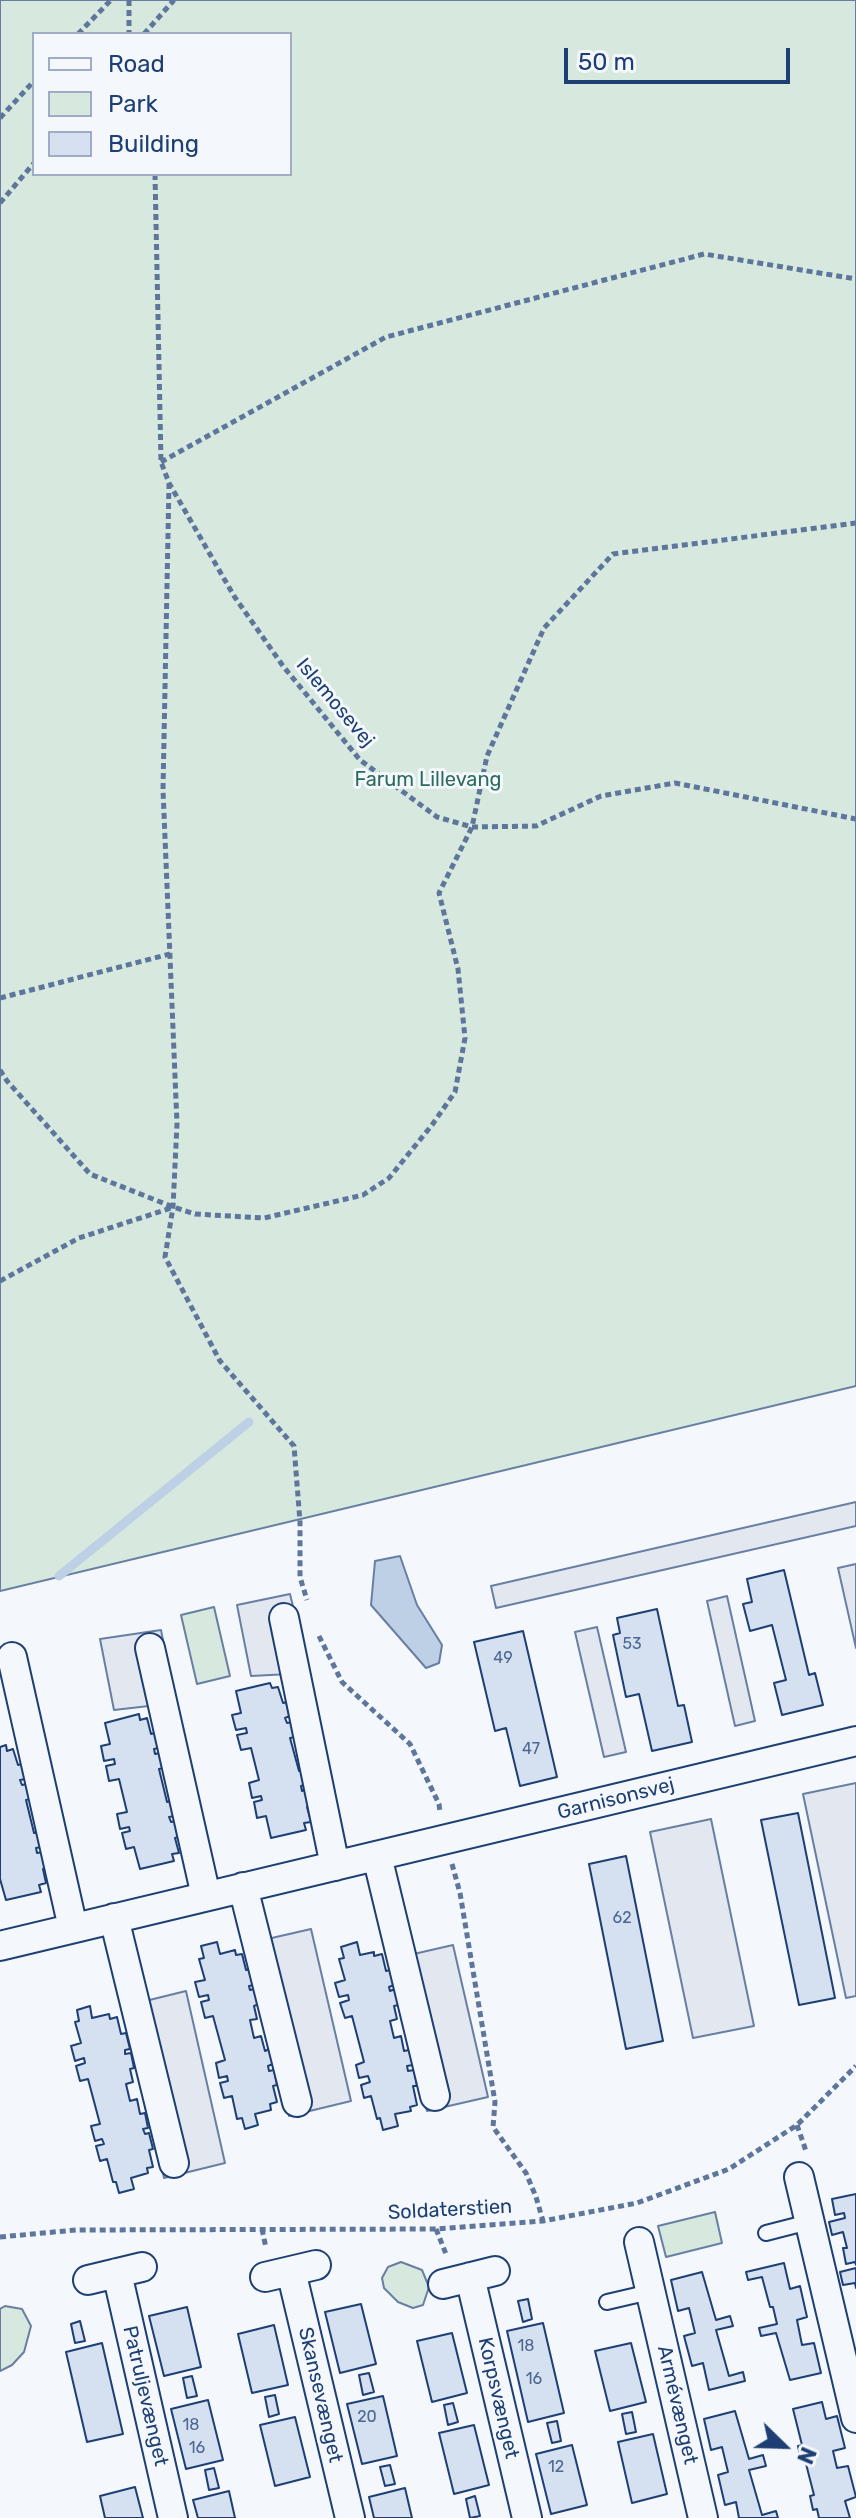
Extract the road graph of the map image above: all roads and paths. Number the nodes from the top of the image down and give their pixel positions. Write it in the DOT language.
graph roads {
  1 [pos="111,0"];
  2 [pos="129,0"];
  3 [pos="174,0"];
  4 [pos="80,32"];
  5 [pos="129,32"];
  6 [pos="146,32"];
  7 [pos="32,83"];
  8 [pos="0,118"];
  9 [pos="32,165"];
  10 [pos="155,176"];
  11 [pos="0,203"];
  12 [pos="856,279"];
  13 [pos="161,462"];
  14 [pos="169,483"];
  15 [pos="856,523"];
  16 [pos="856,819"];
  17 [pos="472,827"];
  18 [pos="170,954"];
  19 [pos="0,998"];
  20 [pos="0,1070"];
  21 [pos="173,1207"];
  22 [pos="0,1281"];
  23 [pos="300,1522"];
  24 [pos="284,1618"];
  25 [pos="150,1648"];
  26 [pos="12,1657"];
  27 [pos="856,1741"];
  28 [pos="377,1856"];
  29 [pos="335,1866"];
  30 [pos="243,1887"];
  31 [pos="206,1896"];
  32 [pos="114,1918"];
  33 [pos="73,1928"];
  34 [pos="0,1946"];
  35 [pos="856,2066"];
  36 [pos="435,2096"];
  37 [pos="297,2102"];
  38 [pos="174,2163"];
  39 [pos="799,2177"];
  40 [pos="809,2222"];
  41 [pos="766,2233"];
  42 [pos="0,2237"];
  43 [pos="639,2242"];
  44 [pos="291,2271"];
  45 [pos="469,2277"];
  46 [pos="88,2280"];
  47 [pos="650,2292"];
  48 [pos="607,2302"];
  49 [pos="856,2418"];
  50 [pos="173,2518"];
  51 [pos="350,2518"];
  52 [pos="527,2518"];
  53 [pos="703,2518"];
  1 -- 4 [label="path"];
  2 -- 5 [label="path"];
  3 -- 6 [label="path"];
  7 -- 8 [label="path"];
  9 -- 11 [label="path"];
  10 -- 13 [label="path, Islemosevej"];
  12 -- 13 [label="path"];
  13 -- 14 [label="path, Islemosevej"];
  14 -- 17 [label="path, Islemosevej"];
  14 -- 18 [label="path"];
  15 -- 17 [label="path"];
  16 -- 17 [label="path, Islemosevej"];
  17 -- 21 [label="path"];
  18 -- 19 [label="path"];
  18 -- 21 [label="path"];
  20 -- 21 [label="path"];
  21 -- 22 [label="path"];
  21 -- 23 [label="path"];
  24 -- 29 [label="street"];
  25 -- 31 [label="street"];
  26 -- 33 [label="street"];
  27 -- 28 [label="street, Garnisonsvej"];
  28 -- 29 [label="street, Garnisonsvej"];
  28 -- 36 [label="street"];
  29 -- 30 [label="street, Garnisonsvej"];
  30 -- 31 [label="street, Garnisonsvej"];
  30 -- 37 [label="street"];
  31 -- 32 [label="street, Garnisonsvej"];
  32 -- 33 [label="street, Garnisonsvej"];
  32 -- 38 [label="street"];
  33 -- 34 [label="street, Garnisonsvej"];
  35 -- 42 [label="path, Soldaterstien"];
  39 -- 40 [label="street"];
  40 -- 41 [label="lane"];
  40 -- 49 [label="street"];
  43 -- 47 [label="street, Armévænget"];
  44 -- 51 [label="street, Skansevænget"];
  45 -- 52 [label="street, Korpsvænget"];
  46 -- 50 [label="street, Patruljevænget"];
  47 -- 48 [label="lane"];
  47 -- 53 [label="street, Armévænget"];
}
